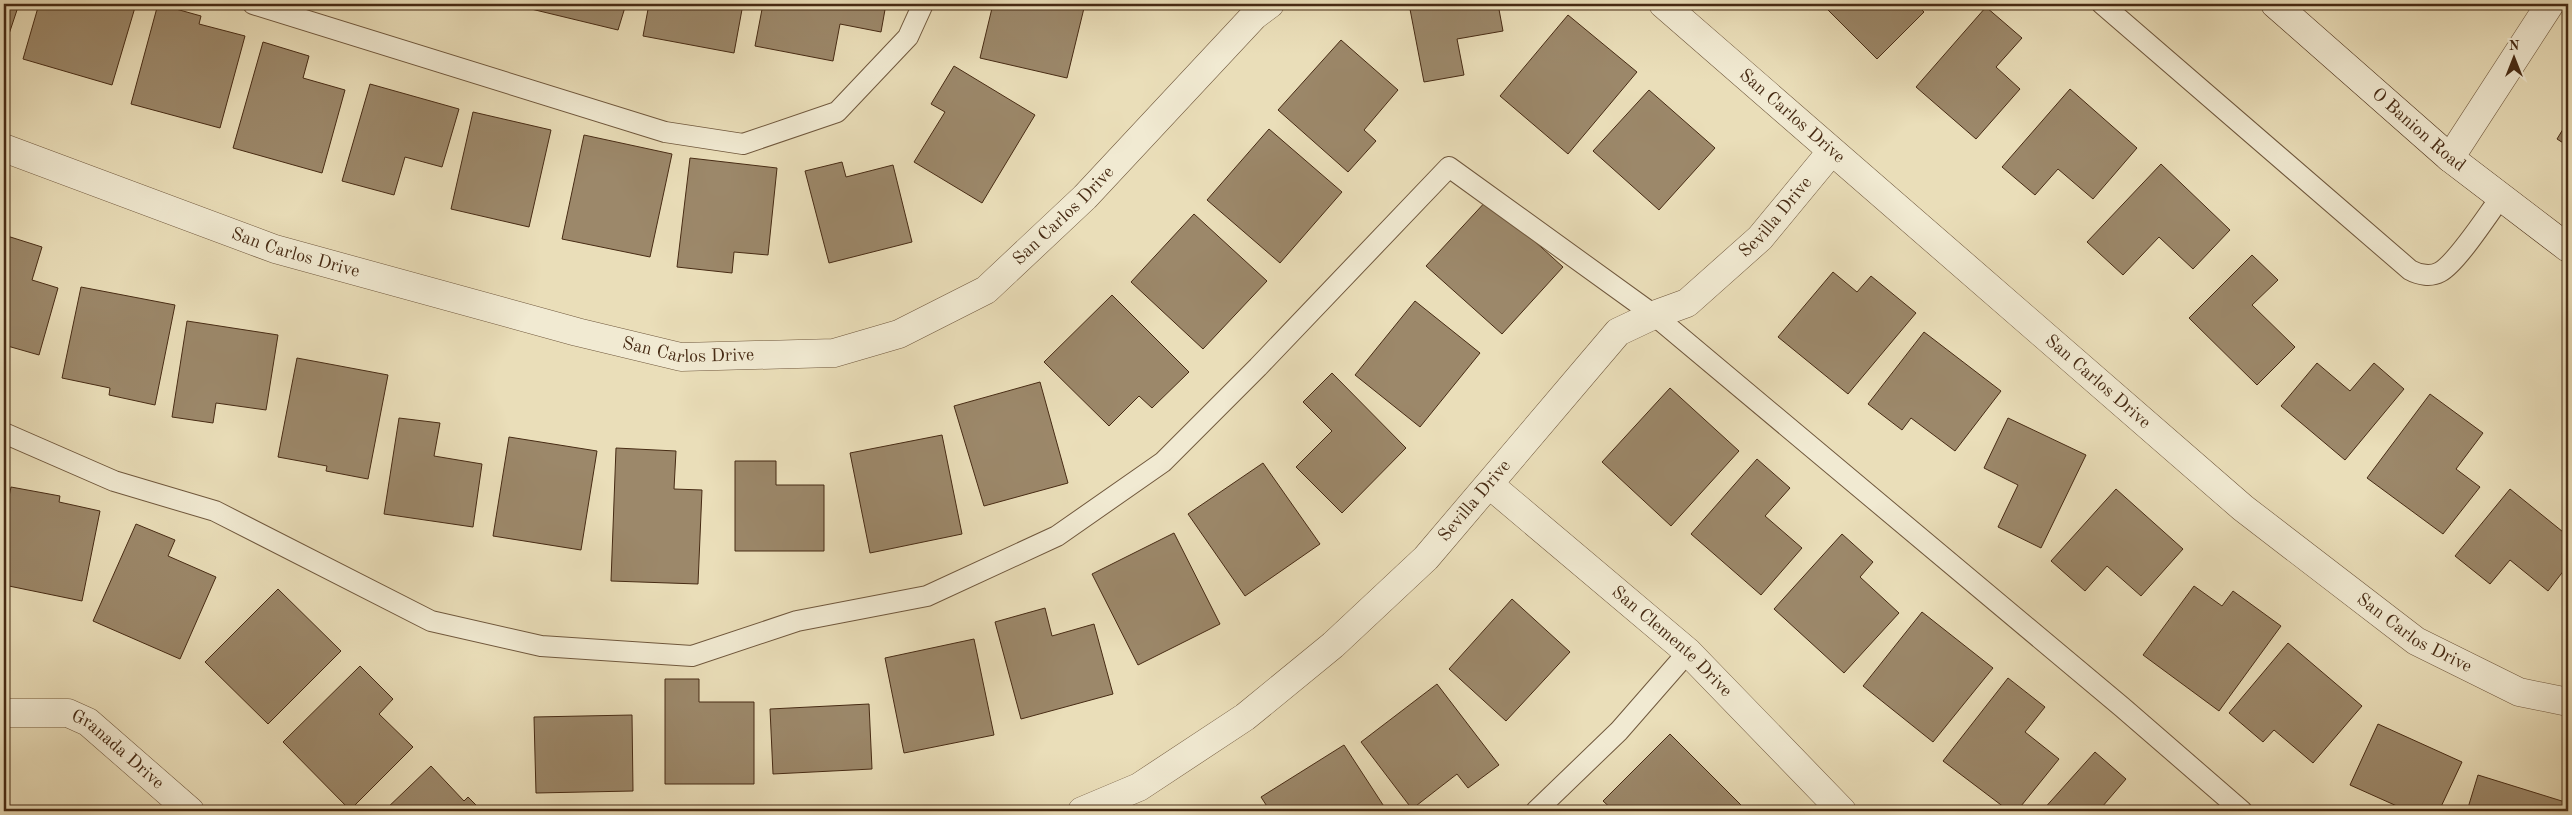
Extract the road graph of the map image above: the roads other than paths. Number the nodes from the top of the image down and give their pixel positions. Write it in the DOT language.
graph roads {
  1 [pos="252,4"];
  2 [pos="923,4"];
  3 [pos="1662,4"];
  4 [pos="2102,4"];
  5 [pos="2275,4"];
  6 [pos="2550,4"];
  7 [pos="1253,8"];
  8 [pos="4,148"];
  9 [pos="1831,152"];
  10 [pos="2450,158"];
  11 [pos="2501,197"];
  12 [pos="2568,248"];
  13 [pos="1654,315"];
  14 [pos="4,432"];
  15 [pos="1490,484"];
  16 [pos="1688,652"];
  17 [pos="2568,702"];
  18 [pos="4,713"];
  19 [pos="190,811"];
  20 [pos="1082,811"];
  21 [pos="1536,811"];
  22 [pos="1842,811"];
  23 [pos="2242,811"];
  1 -- 2 [label="lane"];
  3 -- 9 [label="street, San Carlos Drive"];
  4 -- 11 [label="lane"];
  5 -- 10 [label="street, O Banion Road"];
  6 -- 10 [label="street"];
  7 -- 8 [label="street, San Carlos Drive"];
  9 -- 13 [label="street, Sevilla Drive"];
  9 -- 17 [label="street, San Carlos Drive"];
  10 -- 11 [label="street, O Banion Road"];
  11 -- 12 [label="street, O Banion Road"];
  13 -- 14 [label="lane"];
  13 -- 15 [label="street, Sevilla Drive"];
  13 -- 23 [label="lane"];
  15 -- 16 [label="street, San Clemente Drive"];
  15 -- 20 [label="street, Sevilla Drive"];
  16 -- 21 [label="lane"];
  16 -- 22 [label="street, San Clemente Drive"];
  18 -- 19 [label="street, Granada Drive"];
}
